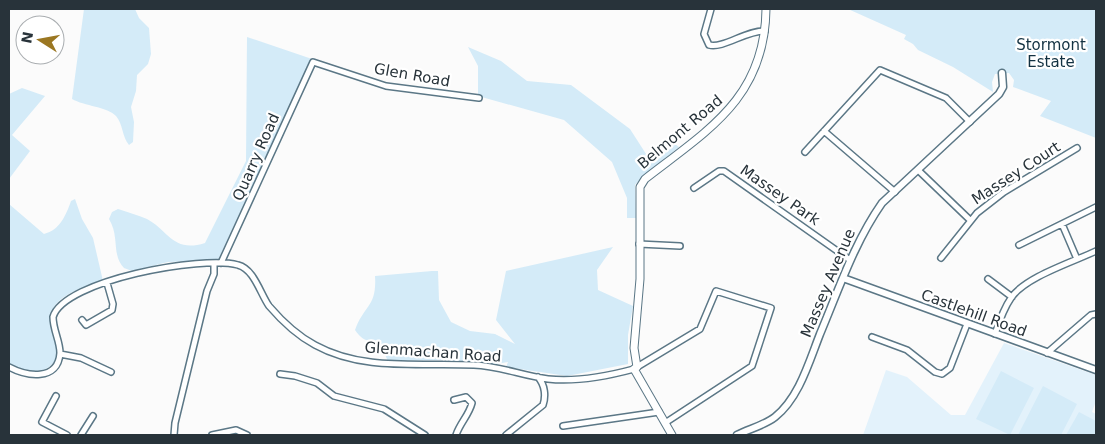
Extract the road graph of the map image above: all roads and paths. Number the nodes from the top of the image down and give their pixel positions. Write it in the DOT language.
graph roads {
  1 [pos="711,9"];
  2 [pos="766,9"];
  3 [pos="765,31"];
  4 [pos="313,62"];
  5 [pos="1002,73"];
  6 [pos="479,98"];
  7 [pos="970,122"];
  8 [pos="824,131"];
  9 [pos="1077,148"];
  10 [pos="805,152"];
  11 [pos="918,170"];
  12 [pos="694,188"];
  13 [pos="895,192"];
  14 [pos="1096,207"];
  15 [pos="970,220"];
  16 [pos="1062,224"];
  17 [pos="640,244"];
  18 [pos="1019,245"];
  19 [pos="680,246"];
  20 [pos="1096,252"];
  21 [pos="941,258"];
  22 [pos="850,260"];
  23 [pos="1077,260"];
  24 [pos="214,263"];
  25 [pos="221,263"];
  26 [pos="843,278"];
  27 [pos="988,279"];
  28 [pos="107,283"];
  29 [pos="1012,297"];
  30 [pos="1096,314"];
  31 [pos="82,320"];
  32 [pos="967,324"];
  33 [pos="995,334"];
  34 [pos="872,337"];
  35 [pos="1047,353"];
  36 [pos="60,354"];
  37 [pos="9,367"];
  38 [pos="635,368"];
  39 [pos="1096,370"];
  40 [pos="111,372"];
  41 [pos="280,374"];
  42 [pos="538,377"];
  43 [pos="56,396"];
  44 [pos="454,400"];
  45 [pos="659,412"];
  46 [pos="93,416"];
  47 [pos="665,423"];
  48 [pos="563,426"];
  49 [pos="224,434"];
  50 [pos="67,435"];
  51 [pos="80,435"];
  52 [pos="174,435"];
  53 [pos="212,435"];
  54 [pos="247,435"];
  55 [pos="424,435"];
  56 [pos="456,435"];
  57 [pos="506,435"];
  58 [pos="672,435"];
  59 [pos="737,435"];
  1 -- 3 [label="street"];
  2 -- 3 [label="main road, Belmont Road"];
  3 -- 17 [label="main road, Belmont Road"];
  4 -- 6 [label="street, Glen Road"];
  4 -- 25 [label="street, Quarry Road"];
  5 -- 7 [label="street, Massey Avenue"];
  7 -- 8 [label="street"];
  7 -- 11 [label="street, Massey Avenue"];
  8 -- 10 [label="street"];
  8 -- 13 [label="street"];
  9 -- 15 [label="street, Massey Court"];
  11 -- 13 [label="street, Massey Avenue"];
  11 -- 15 [label="street, Massey Court"];
  12 -- 22 [label="street, Massey Park"];
  13 -- 22 [label="street, Massey Avenue"];
  14 -- 16 [label="street"];
  15 -- 21 [label="street, Massey Court"];
  16 -- 18 [label="street"];
  16 -- 23 [label="street"];
  17 -- 19 [label="street"];
  17 -- 38 [label="main road, Belmont Road"];
  20 -- 23 [label="street"];
  22 -- 26 [label="street, Massey Avenue"];
  23 -- 29 [label="street"];
  24 -- 25 [label="street, Glenmachan Road"];
  24 -- 28 [label="street, Glenmachan Road"];
  24 -- 52 [label="street"];
  25 -- 42 [label="street, Glenmachan Road"];
  26 -- 32 [label="street, Castlehill Road"];
  26 -- 59 [label="street, Massey Avenue"];
  27 -- 29 [label="street"];
  28 -- 31 [label="street"];
  28 -- 36 [label="street, Glenmachan Road"];
  29 -- 33 [label="street"];
  30 -- 35 [label="street"];
  32 -- 33 [label="street, Castlehill Road"];
  32 -- 34 [label="street"];
  33 -- 35 [label="street, Castlehill Road"];
  35 -- 39 [label="street, Castlehill Road"];
  36 -- 37 [label="street"];
  36 -- 40 [label="street"];
  38 -- 42 [label="street, Glenmachan Road"];
  38 -- 45 [label="main road, Belmont Road"];
  38 -- 47 [label="street, Glenmachan Road"];
  41 -- 55 [label="street"];
  42 -- 57 [label="street"];
  43 -- 50 [label="street"];
  44 -- 56 [label="street"];
  45 -- 47 [label="main road, Belmont Road"];
  45 -- 48 [label="street"];
  46 -- 51 [label="street"];
  47 -- 58 [label="main road, Belmont Road"];
  49 -- 53 [label="street"];
  49 -- 54 [label="street"];
}
